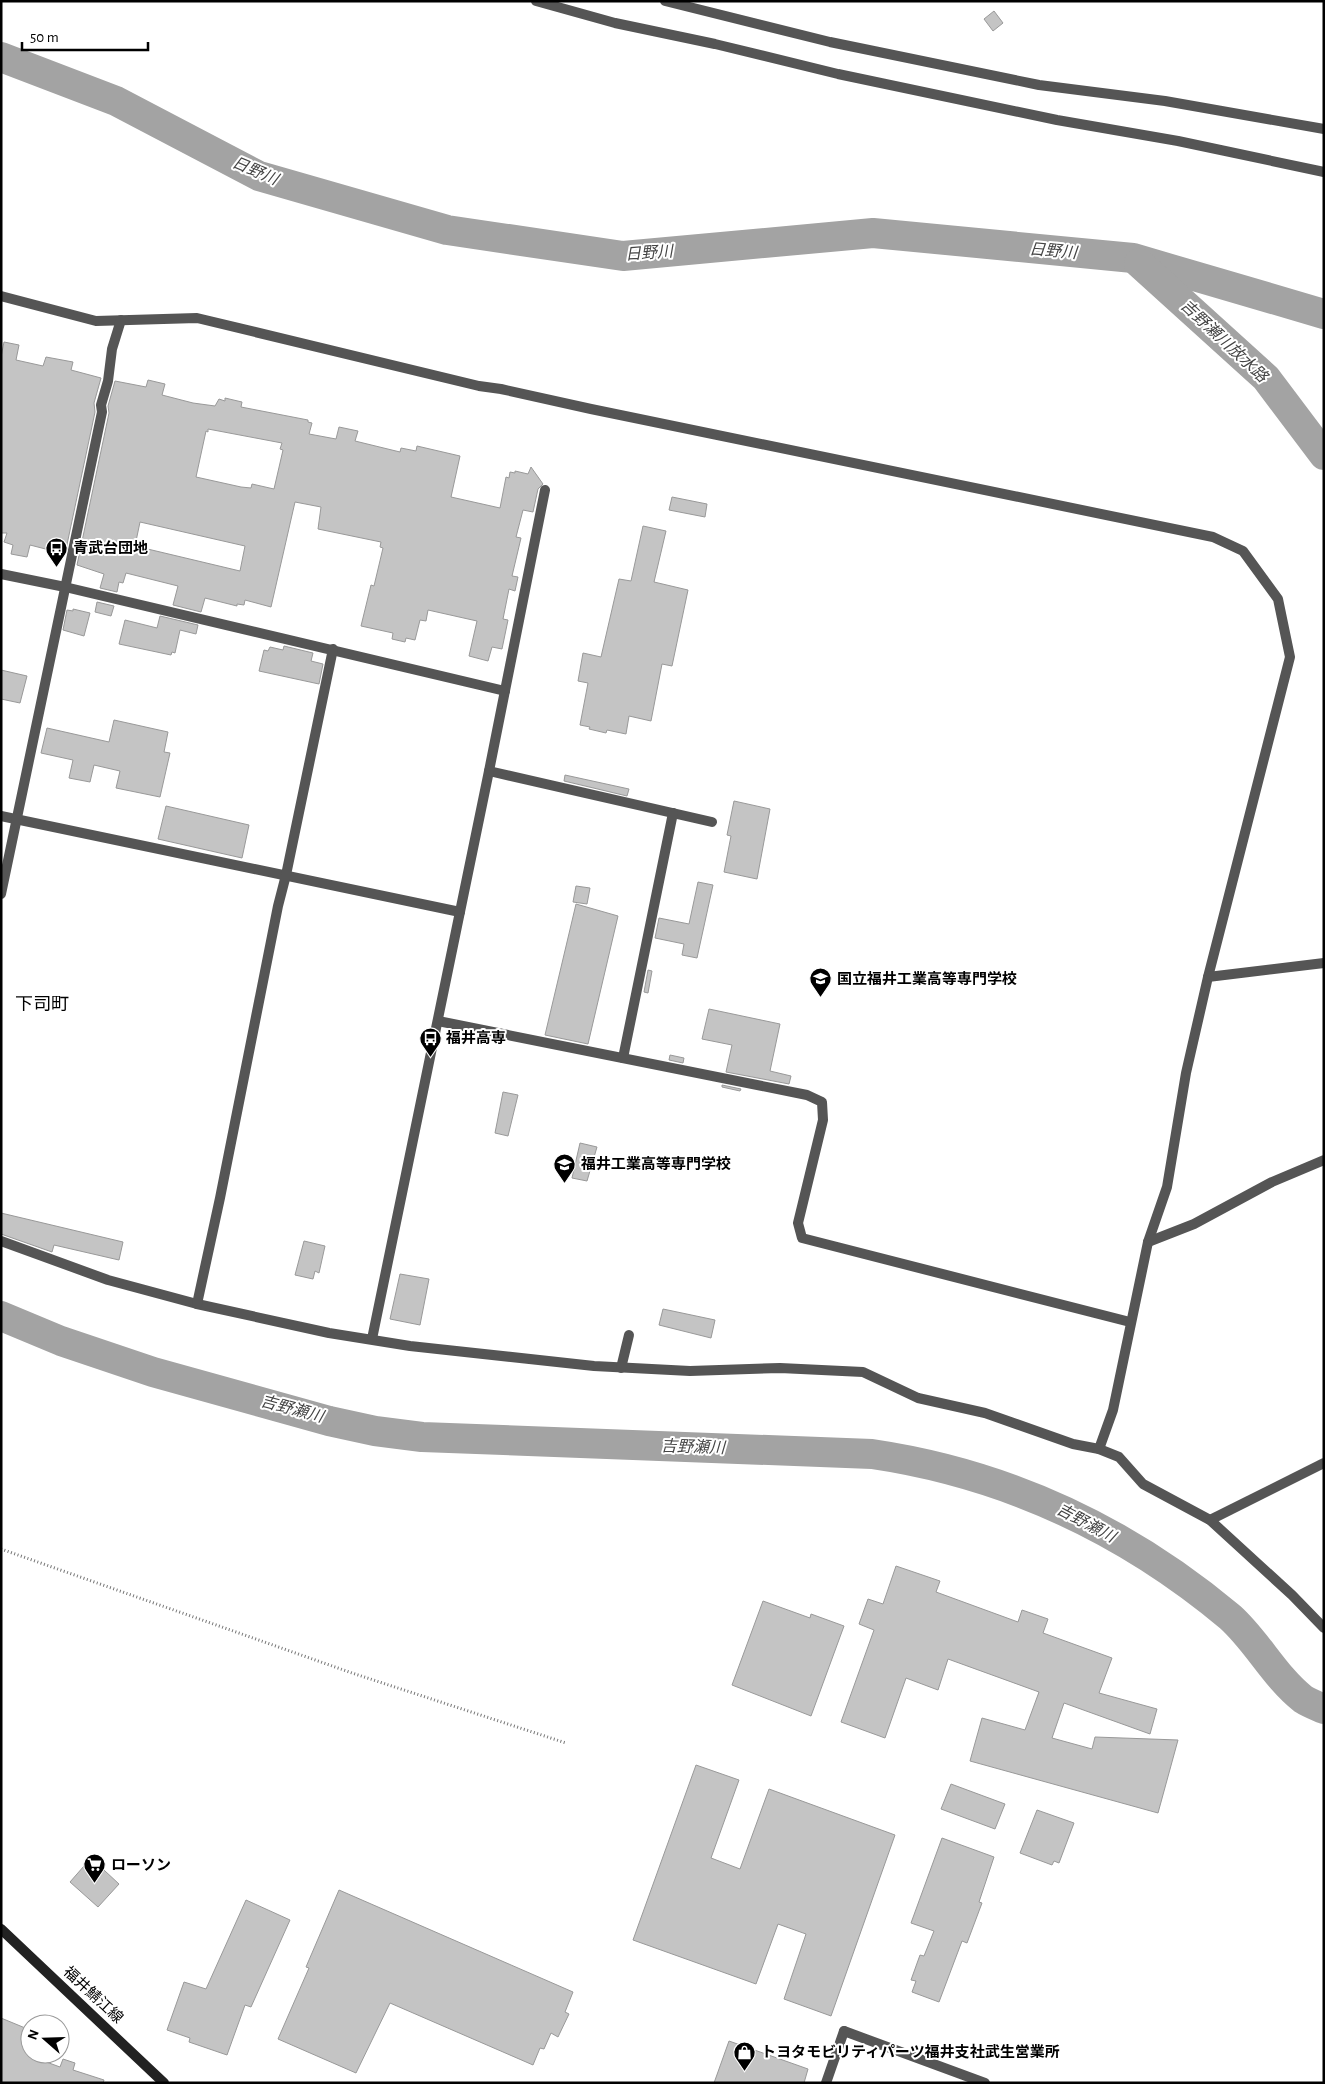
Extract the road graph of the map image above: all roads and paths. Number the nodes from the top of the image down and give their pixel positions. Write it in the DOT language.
graph roads {
  1 [pos="536,1"];
  2 [pos="666,1"];
  3 [pos="1324,129"];
  4 [pos="1324,172"];
  5 [pos="1,296"];
  6 [pos="121,320"];
  7 [pos="545,490"];
  8 [pos="1,574"];
  9 [pos="65,587"];
  10 [pos="333,649"];
  11 [pos="505,692"];
  12 [pos="489,771"];
  13 [pos="673,813"];
  14 [pos="1,816"];
  15 [pos="16,819"];
  16 [pos="712,822"];
  17 [pos="286,875"];
  18 [pos="1,894"];
  19 [pos="460,912"];
  20 [pos="1324,964"];
  21 [pos="1208,977"];
  22 [pos="438,1021"];
  23 [pos="623,1058"];
  24 [pos="1324,1160"];
  25 [pos="1,1241"];
  26 [pos="1148,1242"];
  27 [pos="197,1304"];
  28 [pos="1130,1322"];
  29 [pos="629,1335"];
  30 [pos="372,1339"];
  31 [pos="621,1368"];
  32 [pos="1099,1449"];
  33 [pos="1324,1463"];
  34 [pos="1210,1520"];
  35 [pos="1,1549"];
  36 [pos="1324,1628"];
  37 [pos="566,1743"];
  38 [pos="1,1929"];
  39 [pos="164,2083"];
  40 [pos="826,2083"];
  41 [pos="984,2083"];
  1 -- 4 [label="street"];
  2 -- 3 [label="street"];
  5 -- 6 [label="street"];
  6 -- 9 [label="street"];
  6 -- 21 [label="street"];
  7 -- 11 [label="street"];
  8 -- 9 [label="street"];
  9 -- 10 [label="street"];
  9 -- 15 [label="street"];
  10 -- 11 [label="street"];
  10 -- 17 [label="street"];
  11 -- 12 [label="street"];
  12 -- 13 [label="street"];
  12 -- 19 [label="street"];
  13 -- 16 [label="street"];
  13 -- 23 [label="street"];
  14 -- 15 [label="street"];
  15 -- 17 [label="street"];
  15 -- 18 [label="street"];
  17 -- 19 [label="street"];
  17 -- 27 [label="street"];
  19 -- 22 [label="street"];
  20 -- 21 [label="street"];
  21 -- 26 [label="street"];
  22 -- 23 [label="street"];
  22 -- 30 [label="street"];
  23 -- 28 [label="street"];
  24 -- 26 [label="street"];
  25 -- 27 [label="street"];
  26 -- 28 [label="street"];
  27 -- 30 [label="street"];
  28 -- 32 [label="street"];
  29 -- 31 [label="street"];
  30 -- 31 [label="street"];
  31 -- 32 [label="street"];
  32 -- 34 [label="street"];
  33 -- 34 [label="street"];
  34 -- 36 [label="street"];
  35 -- 37 [label="path"];
  38 -- 39 [label="main road, 福井鯖江線"];
  40 -- 41 [label="street"];
}
